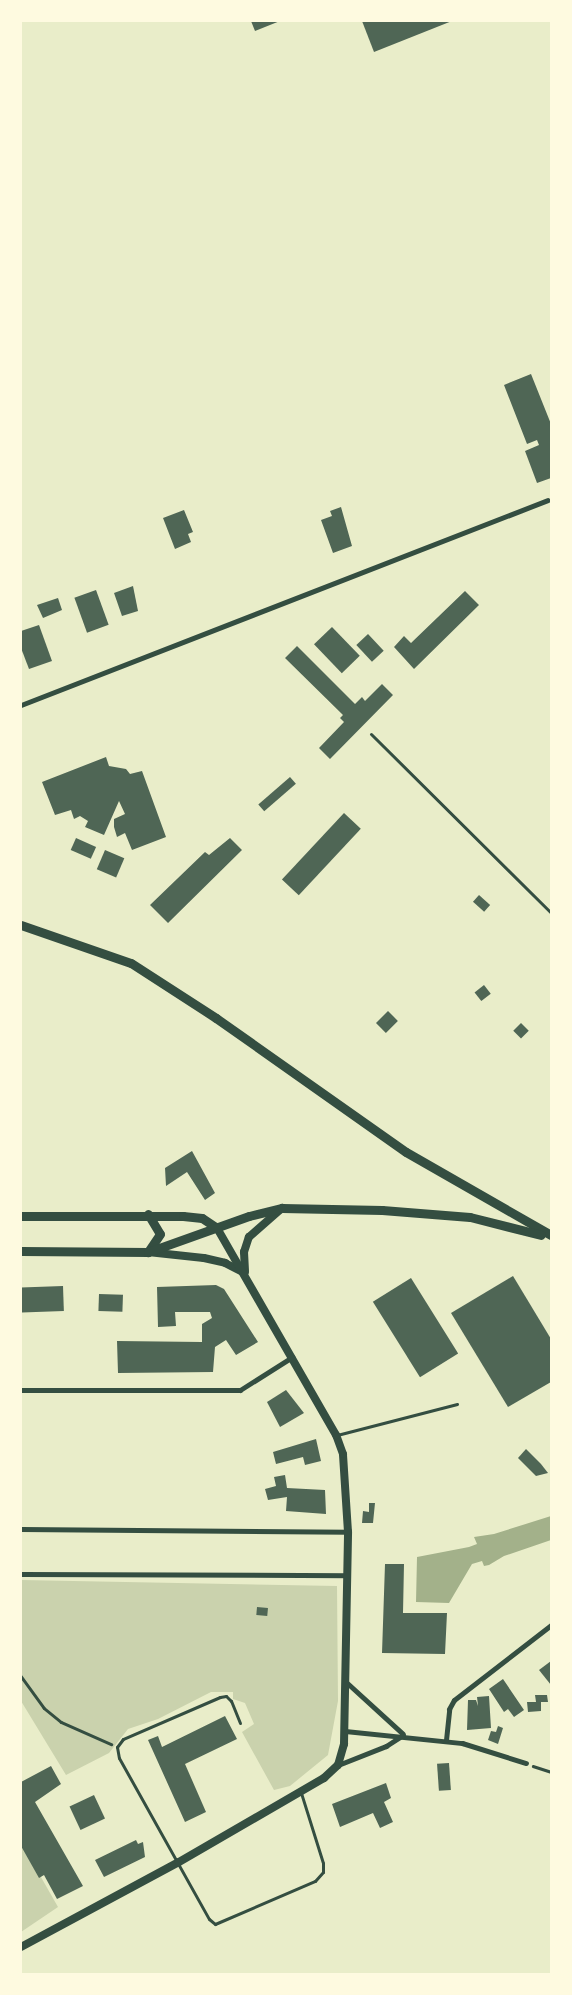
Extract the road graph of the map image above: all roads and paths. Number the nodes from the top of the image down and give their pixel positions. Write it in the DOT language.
graph roads {
  1 [pos="548,500"];
  2 [pos="21,705"];
  3 [pos="370,734"];
  4 [pos="551,913"];
  5 [pos="24,928"];
  6 [pos="282,1208"];
  7 [pos="148,1214"];
  8 [pos="21,1216"];
  9 [pos="217,1228"];
  10 [pos="551,1236"];
  11 [pos="21,1251"];
  12 [pos="148,1252"];
  13 [pos="245,1273"];
  14 [pos="292,1357"];
  15 [pos="21,1390"];
  16 [pos="457,1404"];
  17 [pos="336,1435"];
  18 [pos="21,1529"];
  19 [pos="348,1532"];
  20 [pos="21,1574"];
  21 [pos="348,1575"];
  22 [pos="551,1625"];
  23 [pos="21,1676"];
  24 [pos="346,1682"];
  25 [pos="240,1723"];
  26 [pos="345,1731"];
  27 [pos="403,1734"];
  28 [pos="446,1740"];
  29 [pos="117,1747"];
  30 [pos="526,1763"];
  31 [pos="338,1766"];
  32 [pos="551,1772"];
  33 [pos="300,1793"];
  34 [pos="179,1862"];
  35 [pos="21,1947"];
  1 -- 2 [label="street"];
  3 -- 4 [label="lane"];
  5 -- 10 [label="main road"];
  6 -- 9 [label="main road"];
  6 -- 10 [label="main road"];
  6 -- 13 [label="street"];
  7 -- 8 [label="main road"];
  7 -- 9 [label="main road"];
  7 -- 12 [label="main road"];
  9 -- 12 [label="main road"];
  9 -- 13 [label="street"];
  11 -- 12 [label="main road"];
  12 -- 13 [label="street"];
  13 -- 14 [label="street"];
  14 -- 15 [label="street"];
  14 -- 17 [label="street"];
  16 -- 17 [label="lane"];
  17 -- 19 [label="street"];
  18 -- 19 [label="street"];
  19 -- 21 [label="street"];
  20 -- 21 [label="street"];
  21 -- 24 [label="street"];
  22 -- 28 [label="street"];
  23 -- 29 [label="path"];
  24 -- 26 [label="street"];
  24 -- 27 [label="street"];
  25 -- 29 [label="lane"];
  26 -- 27 [label="street"];
  26 -- 31 [label="street"];
  27 -- 28 [label="street"];
  27 -- 31 [label="street"];
  28 -- 30 [label="street"];
  29 -- 34 [label="lane"];
  30 -- 32 [label="path"];
  31 -- 33 [label="street"];
  33 -- 34 [label="street"];
  33 -- 34 [label="lane"];
  34 -- 35 [label="street"];
}
